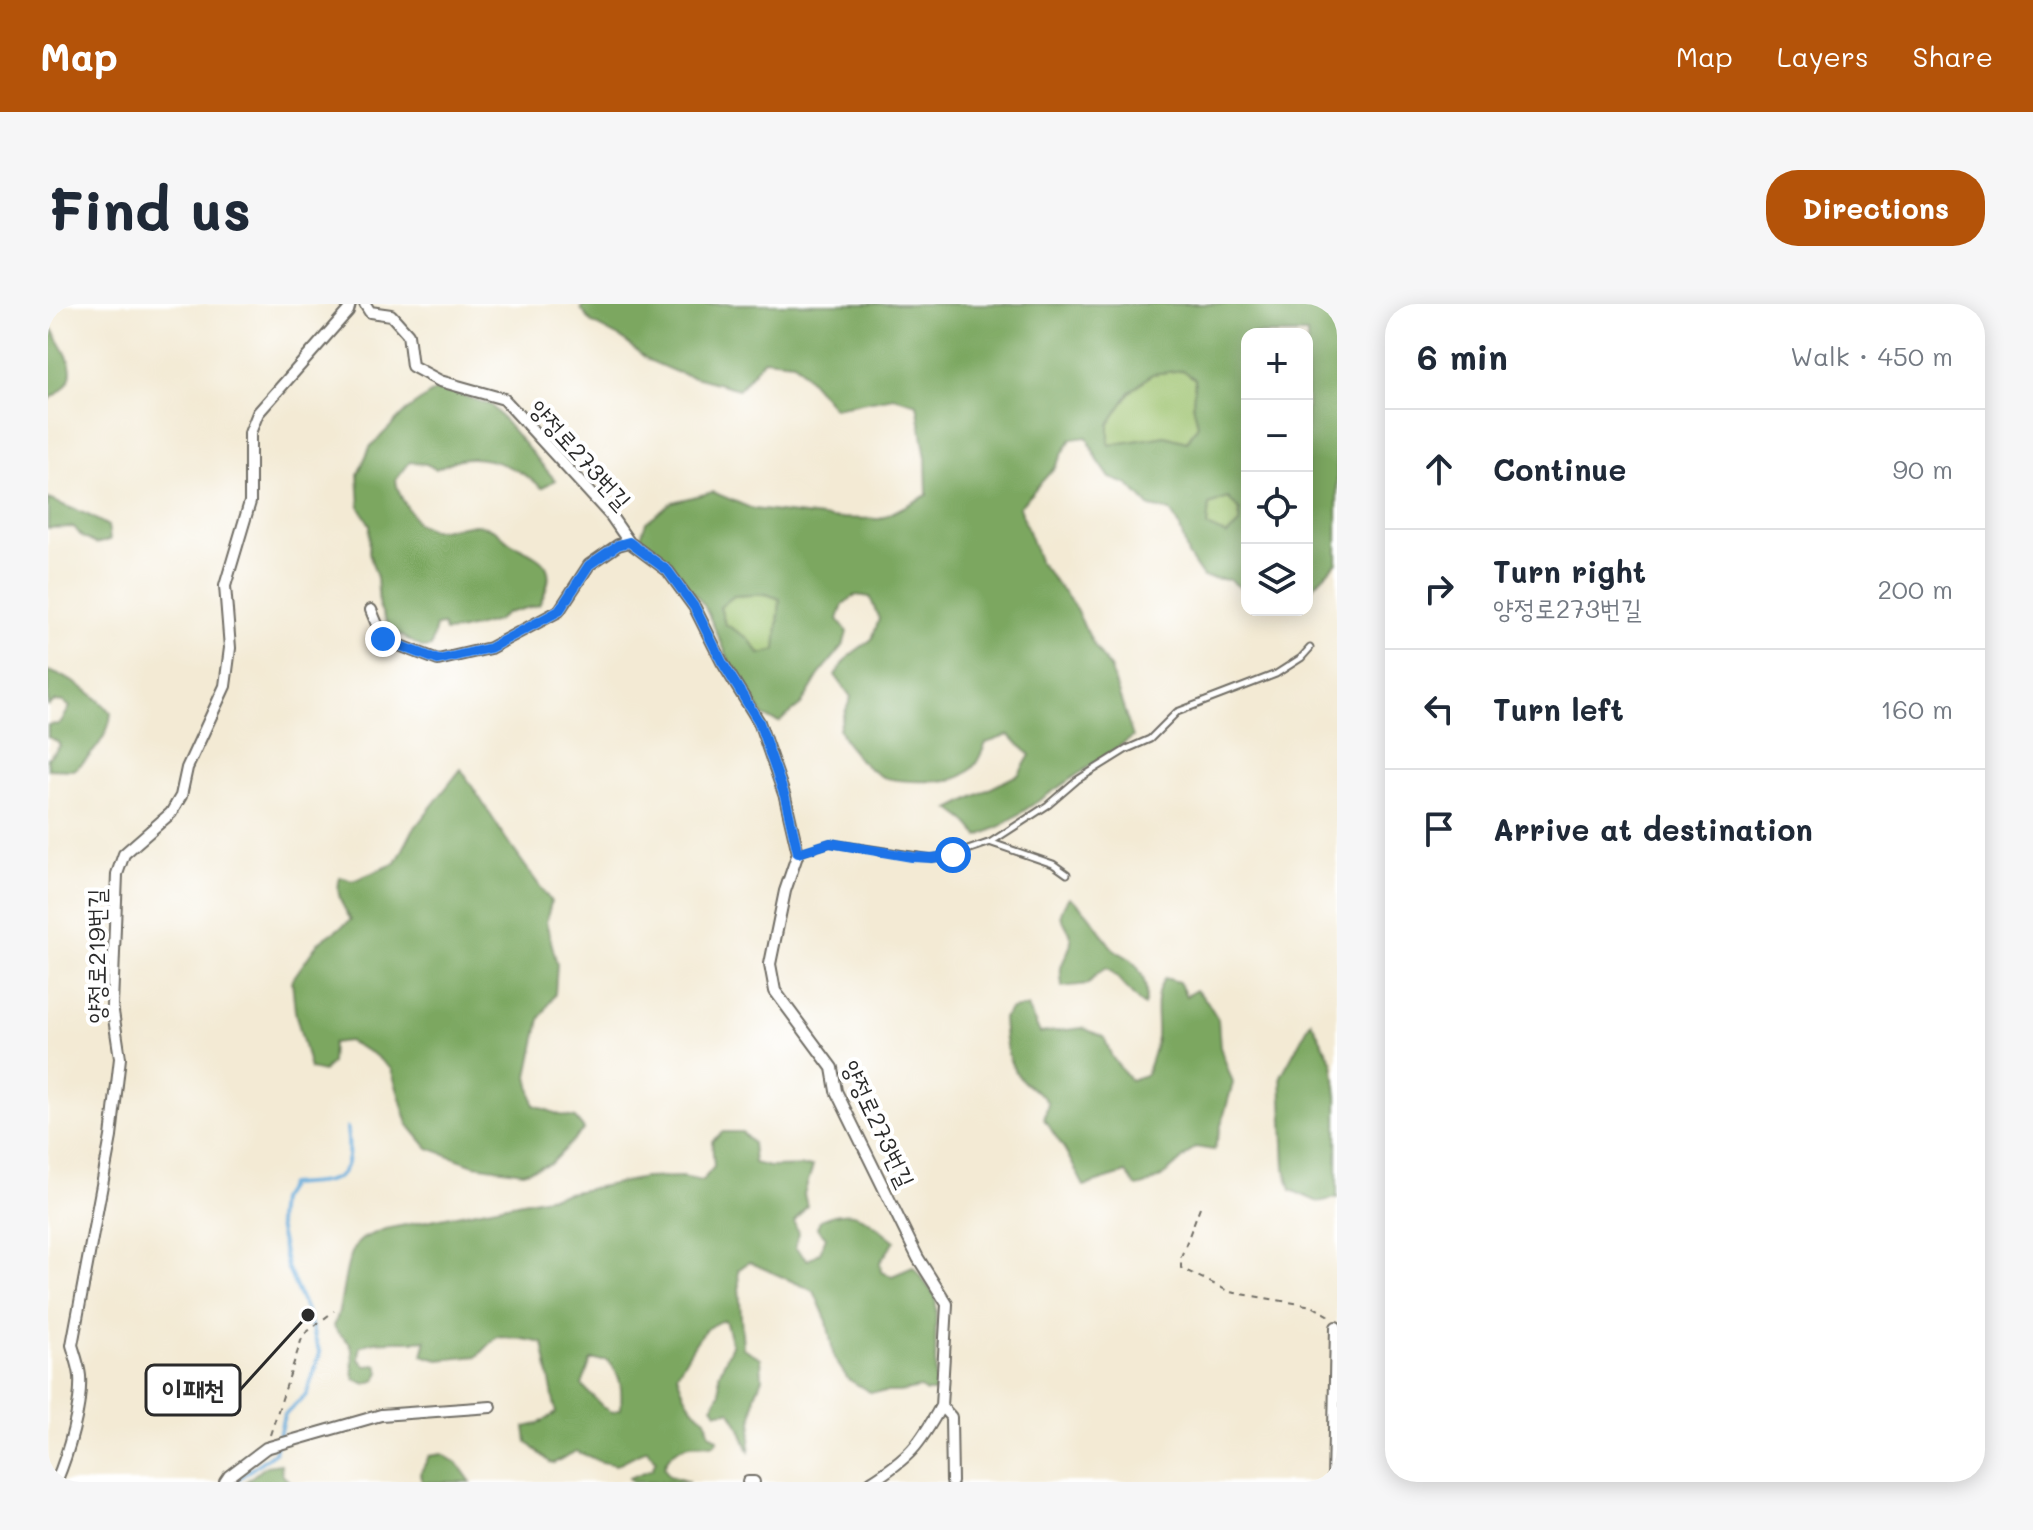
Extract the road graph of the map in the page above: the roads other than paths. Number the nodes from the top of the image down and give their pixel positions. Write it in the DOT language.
graph roads {
  1 [pos="350,304"];
  2 [pos="365,304"];
  3 [pos="629,542"];
  4 [pos="371,610"];
  5 [pos="1310,648"];
  6 [pos="991,842"];
  7 [pos="798,853"];
  8 [pos="1067,874"];
  9 [pos="1336,1327"];
  10 [pos="941,1406"];
  11 [pos="491,1407"];
  12 [pos="56,1482"];
  13 [pos="225,1482"];
  14 [pos="871,1482"];
  15 [pos="952,1482"];
  16 [pos="1333,1482"];
  1 -- 12 [label="street, 양정로219번길"];
  2 -- 3 [label="street, 양정로273번길"];
  3 -- 4 [label="street"];
  3 -- 7 [label="street, 양정로273번길"];
  5 -- 6 [label="lane"];
  6 -- 7 [label="lane"];
  6 -- 8 [label="lane"];
  7 -- 10 [label="street, 양정로273번길"];
  9 -- 16 [label="street"];
  10 -- 14 [label="street"];
  10 -- 15 [label="street, 양정로273번길"];
  11 -- 13 [label="street"];
}
